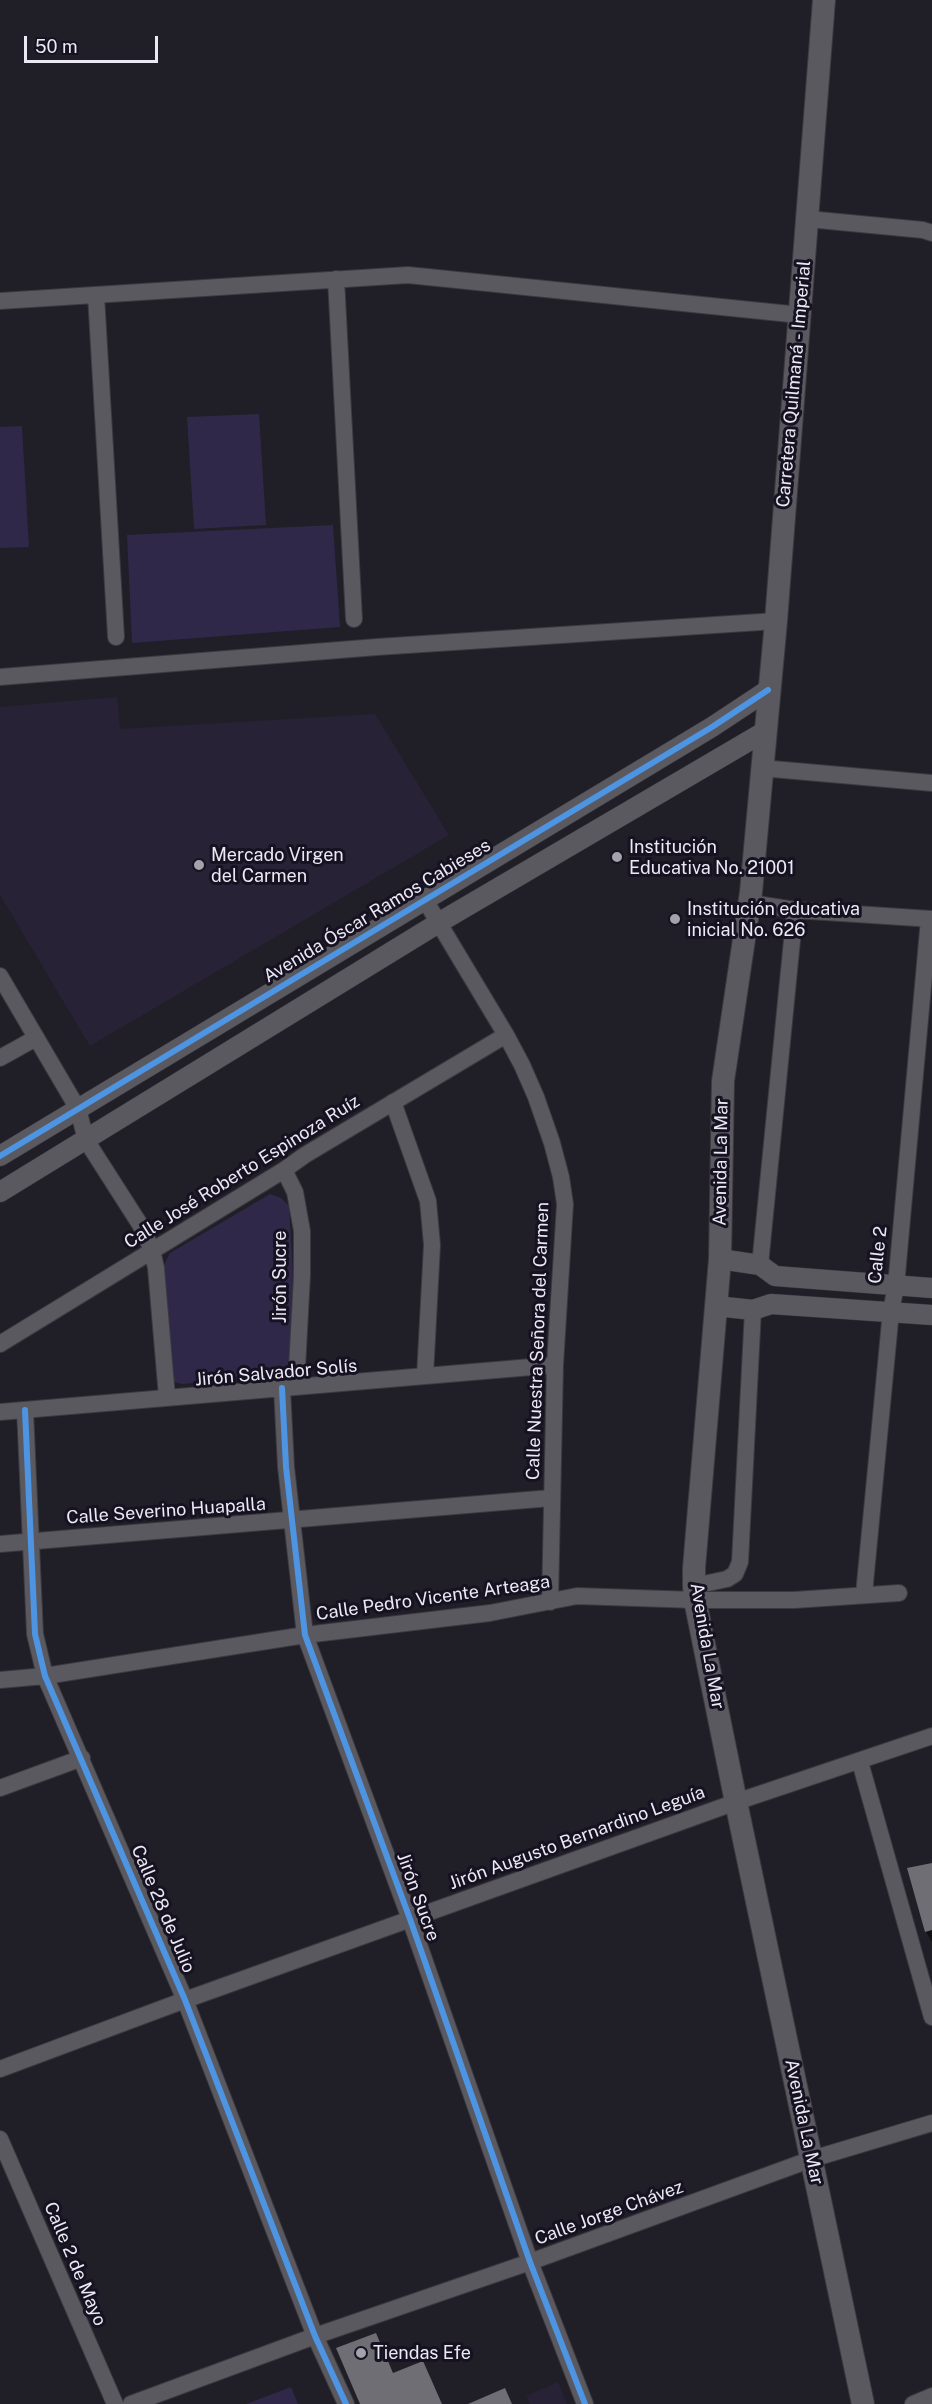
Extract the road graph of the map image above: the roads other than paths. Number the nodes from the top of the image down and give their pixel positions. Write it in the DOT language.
graph roads {
  1 [pos="824,0"];
  2 [pos="808,219"];
  3 [pos="932,233"];
  4 [pos="336,279"];
  5 [pos="96,295"];
  6 [pos="0,301"];
  7 [pos="800,315"];
  8 [pos="354,619"];
  9 [pos="776,621"];
  10 [pos="116,637"];
  11 [pos="0,676"];
  12 [pos="768,690"];
  13 [pos="764,732"];
  14 [pos="761,768"];
  15 [pos="932,783"];
  16 [pos="425,900"];
  17 [pos="750,903"];
  18 [pos="795,910"];
  19 [pos="931,919"];
  20 [pos="440,922"];
  21 [pos="0,976"];
  22 [pos="506,1035"];
  23 [pos="36,1038"];
  24 [pos="0,1058"];
  25 [pos="393,1102"];
  26 [pos="78,1109"];
  27 [pos="86,1140"];
  28 [pos="0,1156"];
  29 [pos="284,1170"];
  30 [pos="0,1192"];
  31 [pos="152,1250"];
  32 [pos="720,1259"];
  33 [pos="759,1265"];
  34 [pos="896,1286"];
  35 [pos="932,1288"];
  36 [pos="716,1306"];
  37 [pos="753,1310"];
  38 [pos="891,1311"];
  39 [pos="932,1315"];
  40 [pos="0,1344"];
  41 [pos="555,1365"];
  42 [pos="425,1376"];
  43 [pos="289,1387"];
  44 [pos="167,1397"];
  45 [pos="25,1410"];
  46 [pos="0,1412"];
  47 [pos="551,1498"];
  48 [pos="292,1520"];
  49 [pos="30,1541"];
  50 [pos="0,1544"];
  51 [pos="694,1593"];
  52 [pos="899,1593"];
  53 [pos="864,1594"];
  54 [pos="550,1602"];
  55 [pos="304,1635"];
  56 [pos="45,1676"];
  57 [pos="0,1680"];
  58 [pos="932,1736"];
  59 [pos="82,1758"];
  60 [pos="860,1762"];
  61 [pos="0,1788"];
  62 [pos="736,1802"];
  63 [pos="410,1919"];
  64 [pos="185,2000"];
  65 [pos="932,2016"];
  66 [pos="0,2069"];
  67 [pos="932,2123"];
  68 [pos="0,2139"];
  69 [pos="812,2159"];
  70 [pos="530,2262"];
  71 [pos="315,2336"];
  72 [pos="932,2396"];
  73 [pos="115,2404"];
  74 [pos="131,2404"];
  75 [pos="346,2404"];
  76 [pos="585,2404"];
  77 [pos="864,2404"];
  78 [pos="913,2404"];
  1 -- 2 [label="main road, Carretera Quilmaná - Imperial"];
  2 -- 3 [label="street"];
  2 -- 7 [label="main road, Carretera Quilmaná - Imperial"];
  4 -- 5 [label="street"];
  4 -- 7 [label="street"];
  4 -- 8 [label="street"];
  5 -- 6 [label="street"];
  5 -- 10 [label="street"];
  7 -- 9 [label="main road, Carretera Quilmaná - Imperial"];
  9 -- 11 [label="street"];
  9 -- 12 [label="main road, Carretera Quilmaná - Imperial"];
  12 -- 13 [label="main road, Carretera Quilmaná - Imperial"];
  12 -- 16 [label="street, Avenida Óscar Ramos Cabieses"];
  13 -- 14 [label="main road, Carretera Quilmaná - Imperial"];
  13 -- 20 [label="street"];
  14 -- 15 [label="street"];
  14 -- 17 [label="main road, Avenida La Mar"];
  16 -- 20 [label="street, Calle Nuestra Señora del Carmen"];
  16 -- 26 [label="street, Avenida Óscar Ramos Cabieses"];
  17 -- 18 [label="street"];
  17 -- 32 [label="main road, Avenida La Mar"];
  18 -- 19 [label="street"];
  18 -- 33 [label="street"];
  19 -- 34 [label="street, Calle 2"];
  20 -- 22 [label="street, Calle Nuestra Señora del Carmen"];
  20 -- 27 [label="street"];
  21 -- 23 [label="street"];
  22 -- 25 [label="street, Calle José Roberto Espinoza Ruíz"];
  22 -- 41 [label="street, Calle Nuestra Señora del Carmen"];
  23 -- 24 [label="street"];
  23 -- 26 [label="street"];
  25 -- 29 [label="street, Calle José Roberto Espinoza Ruíz"];
  25 -- 42 [label="street"];
  26 -- 27 [label="street"];
  26 -- 28 [label="street, Avenida Óscar Ramos Cabieses"];
  27 -- 30 [label="street"];
  27 -- 31 [label="street"];
  29 -- 31 [label="street, Calle José Roberto Espinoza Ruíz"];
  29 -- 43 [label="street, Jirón Sucre"];
  31 -- 40 [label="street, Calle José Roberto Espinoza Ruíz"];
  31 -- 44 [label="street"];
  32 -- 33 [label="street"];
  32 -- 36 [label="main road, Avenida La Mar"];
  33 -- 34 [label="street"];
  34 -- 35 [label="street"];
  34 -- 38 [label="street, Calle 2"];
  36 -- 37 [label="street"];
  36 -- 51 [label="main road, Avenida La Mar"];
  37 -- 38 [label="street"];
  37 -- 51 [label="street"];
  38 -- 39 [label="street"];
  38 -- 53 [label="street, Calle 2"];
  41 -- 42 [label="street, Jirón Salvador Solís"];
  41 -- 47 [label="street, Calle Nuestra Señora del Carmen"];
  42 -- 43 [label="street, Jirón Salvador Solís"];
  43 -- 44 [label="street, Jirón Salvador Solís"];
  43 -- 48 [label="street, Jirón Sucre"];
  44 -- 45 [label="street, Jirón Salvador Solís"];
  45 -- 46 [label="street, Jirón Salvador Solís"];
  45 -- 49 [label="street, Calle 28 de Julio"];
  47 -- 48 [label="street, Calle Severino Huapalla"];
  47 -- 54 [label="street, Calle Nuestra Señora del Carmen"];
  48 -- 49 [label="street, Calle Severino Huapalla"];
  48 -- 55 [label="street, Jirón Sucre"];
  49 -- 50 [label="street, Calle Severino Huapalla"];
  49 -- 56 [label="street, Calle 28 de Julio"];
  51 -- 53 [label="street"];
  51 -- 54 [label="street, Calle Pedro Vicente Arteaga"];
  51 -- 62 [label="main road, Avenida La Mar"];
  52 -- 53 [label="street"];
  54 -- 55 [label="street, Calle Pedro Vicente Arteaga"];
  55 -- 56 [label="street, Calle Pedro Vicente Arteaga"];
  55 -- 63 [label="street, Jirón Sucre"];
  56 -- 57 [label="street, Calle Pedro Vicente Arteaga"];
  56 -- 59 [label="street, Calle 28 de Julio"];
  58 -- 60 [label="street, Jirón Augusto Bernardino Leguía"];
  59 -- 61 [label="street"];
  59 -- 64 [label="street, Calle 28 de Julio"];
  60 -- 62 [label="street, Jirón Augusto Bernardino Leguía"];
  60 -- 65 [label="street"];
  62 -- 63 [label="street, Jirón Augusto Bernardino Leguía"];
  62 -- 69 [label="main road, Avenida La Mar"];
  63 -- 64 [label="street, Jirón Augusto Bernardino Leguía"];
  63 -- 70 [label="street, Jirón Sucre"];
  64 -- 66 [label="street, Jirón Augusto Bernardino Leguía"];
  64 -- 71 [label="street, Calle 28 de Julio"];
  67 -- 69 [label="street, Calle Jorge Chávez"];
  68 -- 73 [label="street, Calle 2 de Mayo"];
  69 -- 70 [label="street, Calle Jorge Chávez"];
  69 -- 77 [label="main road, Avenida La Mar"];
  70 -- 71 [label="street, Calle Jorge Chávez"];
  70 -- 76 [label="street, Jirón Sucre"];
  71 -- 74 [label="street, Calle Jorge Chávez"];
  71 -- 75 [label="street, Calle 28 de Julio"];
  72 -- 78 [label="street"];
}
